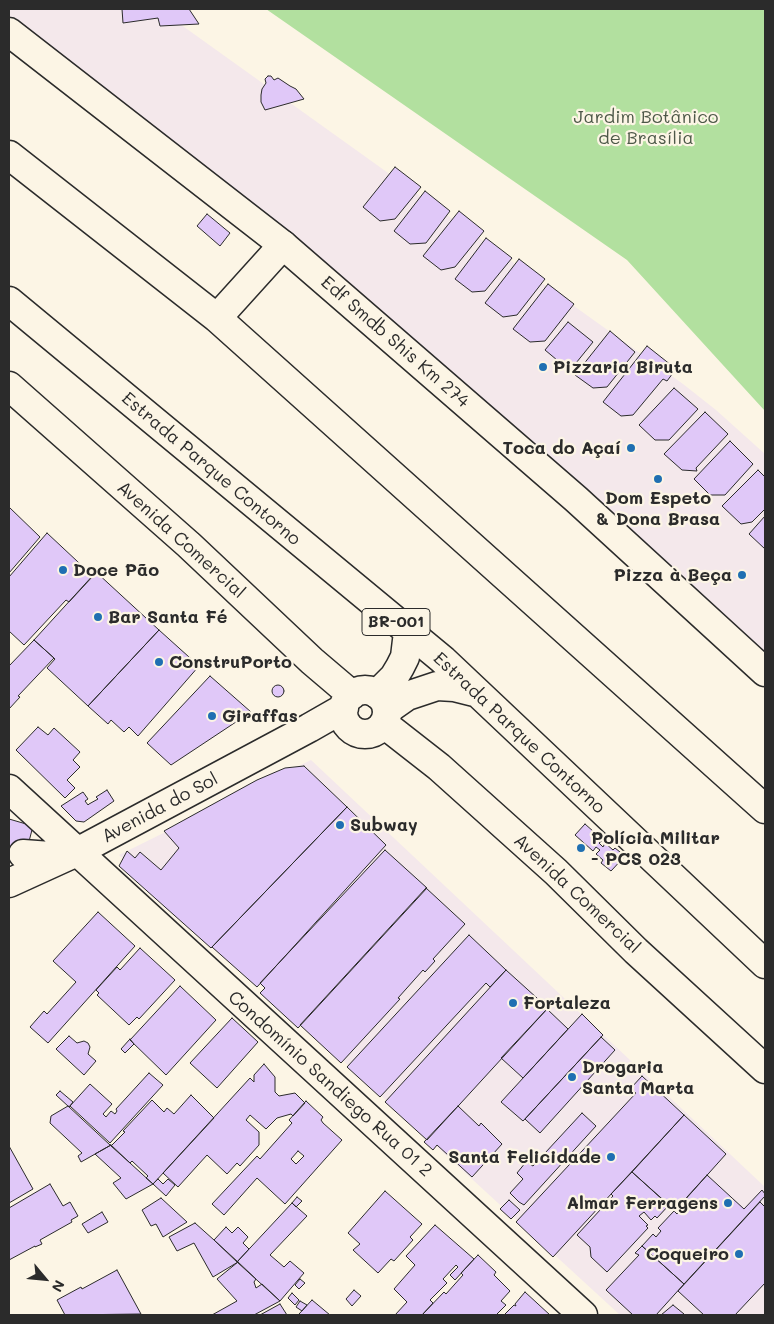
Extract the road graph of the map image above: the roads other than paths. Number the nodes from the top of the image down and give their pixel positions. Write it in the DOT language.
graph roads {
  1 [pos="9,32"];
  2 [pos="9,155"];
  3 [pos="283,245"];
  4 [pos="9,301"];
  5 [pos="217,318"];
  6 [pos="9,386"];
  7 [pos="408,632"];
  8 [pos="765,672"];
  9 [pos="478,693"];
  10 [pos="366,710"];
  11 [pos="9,790"];
  12 [pos="765,809"];
  13 [pos="23,854"];
  14 [pos="71,855"];
  15 [pos="9,883"];
  16 [pos="765,964"];
  17 [pos="765,1068"];
  18 [pos="583,1315"];
  1 -- 3 [label="main road, Edf Smdb Shis Km 274"];
  2 -- 5 [label="main road"];
  3 -- 5 [label="main road"];
  3 -- 8 [label="main road, Edf Smdb Shis Km 274"];
  4 -- 7 [label="main road, Estrada Parque Contorno / BR-001"];
  5 -- 12 [label="main road"];
  6 -- 10 [label="main road, Avenida Comercial"];
  7 -- 9 [label="main road, Estrada Parque Contorno / BR-001"];
  7 -- 10 [label="main road"];
  9 -- 10 [label="main road"];
  9 -- 16 [label="main road, Estrada Parque Contorno / BR-001"];
  10 -- 14 [label="main road, Avenida do Sol"];
  10 -- 17 [label="main road, Avenida Comercial"];
  11 -- 14 [label="main road, Condomínio Sandiego Rua 01 2"];
  13 -- 14 [label="main road"];
  14 -- 15 [label="main road, Avenida do Sol"];
  14 -- 18 [label="main road, Condomínio Sandiego Rua 01 2"];
}
